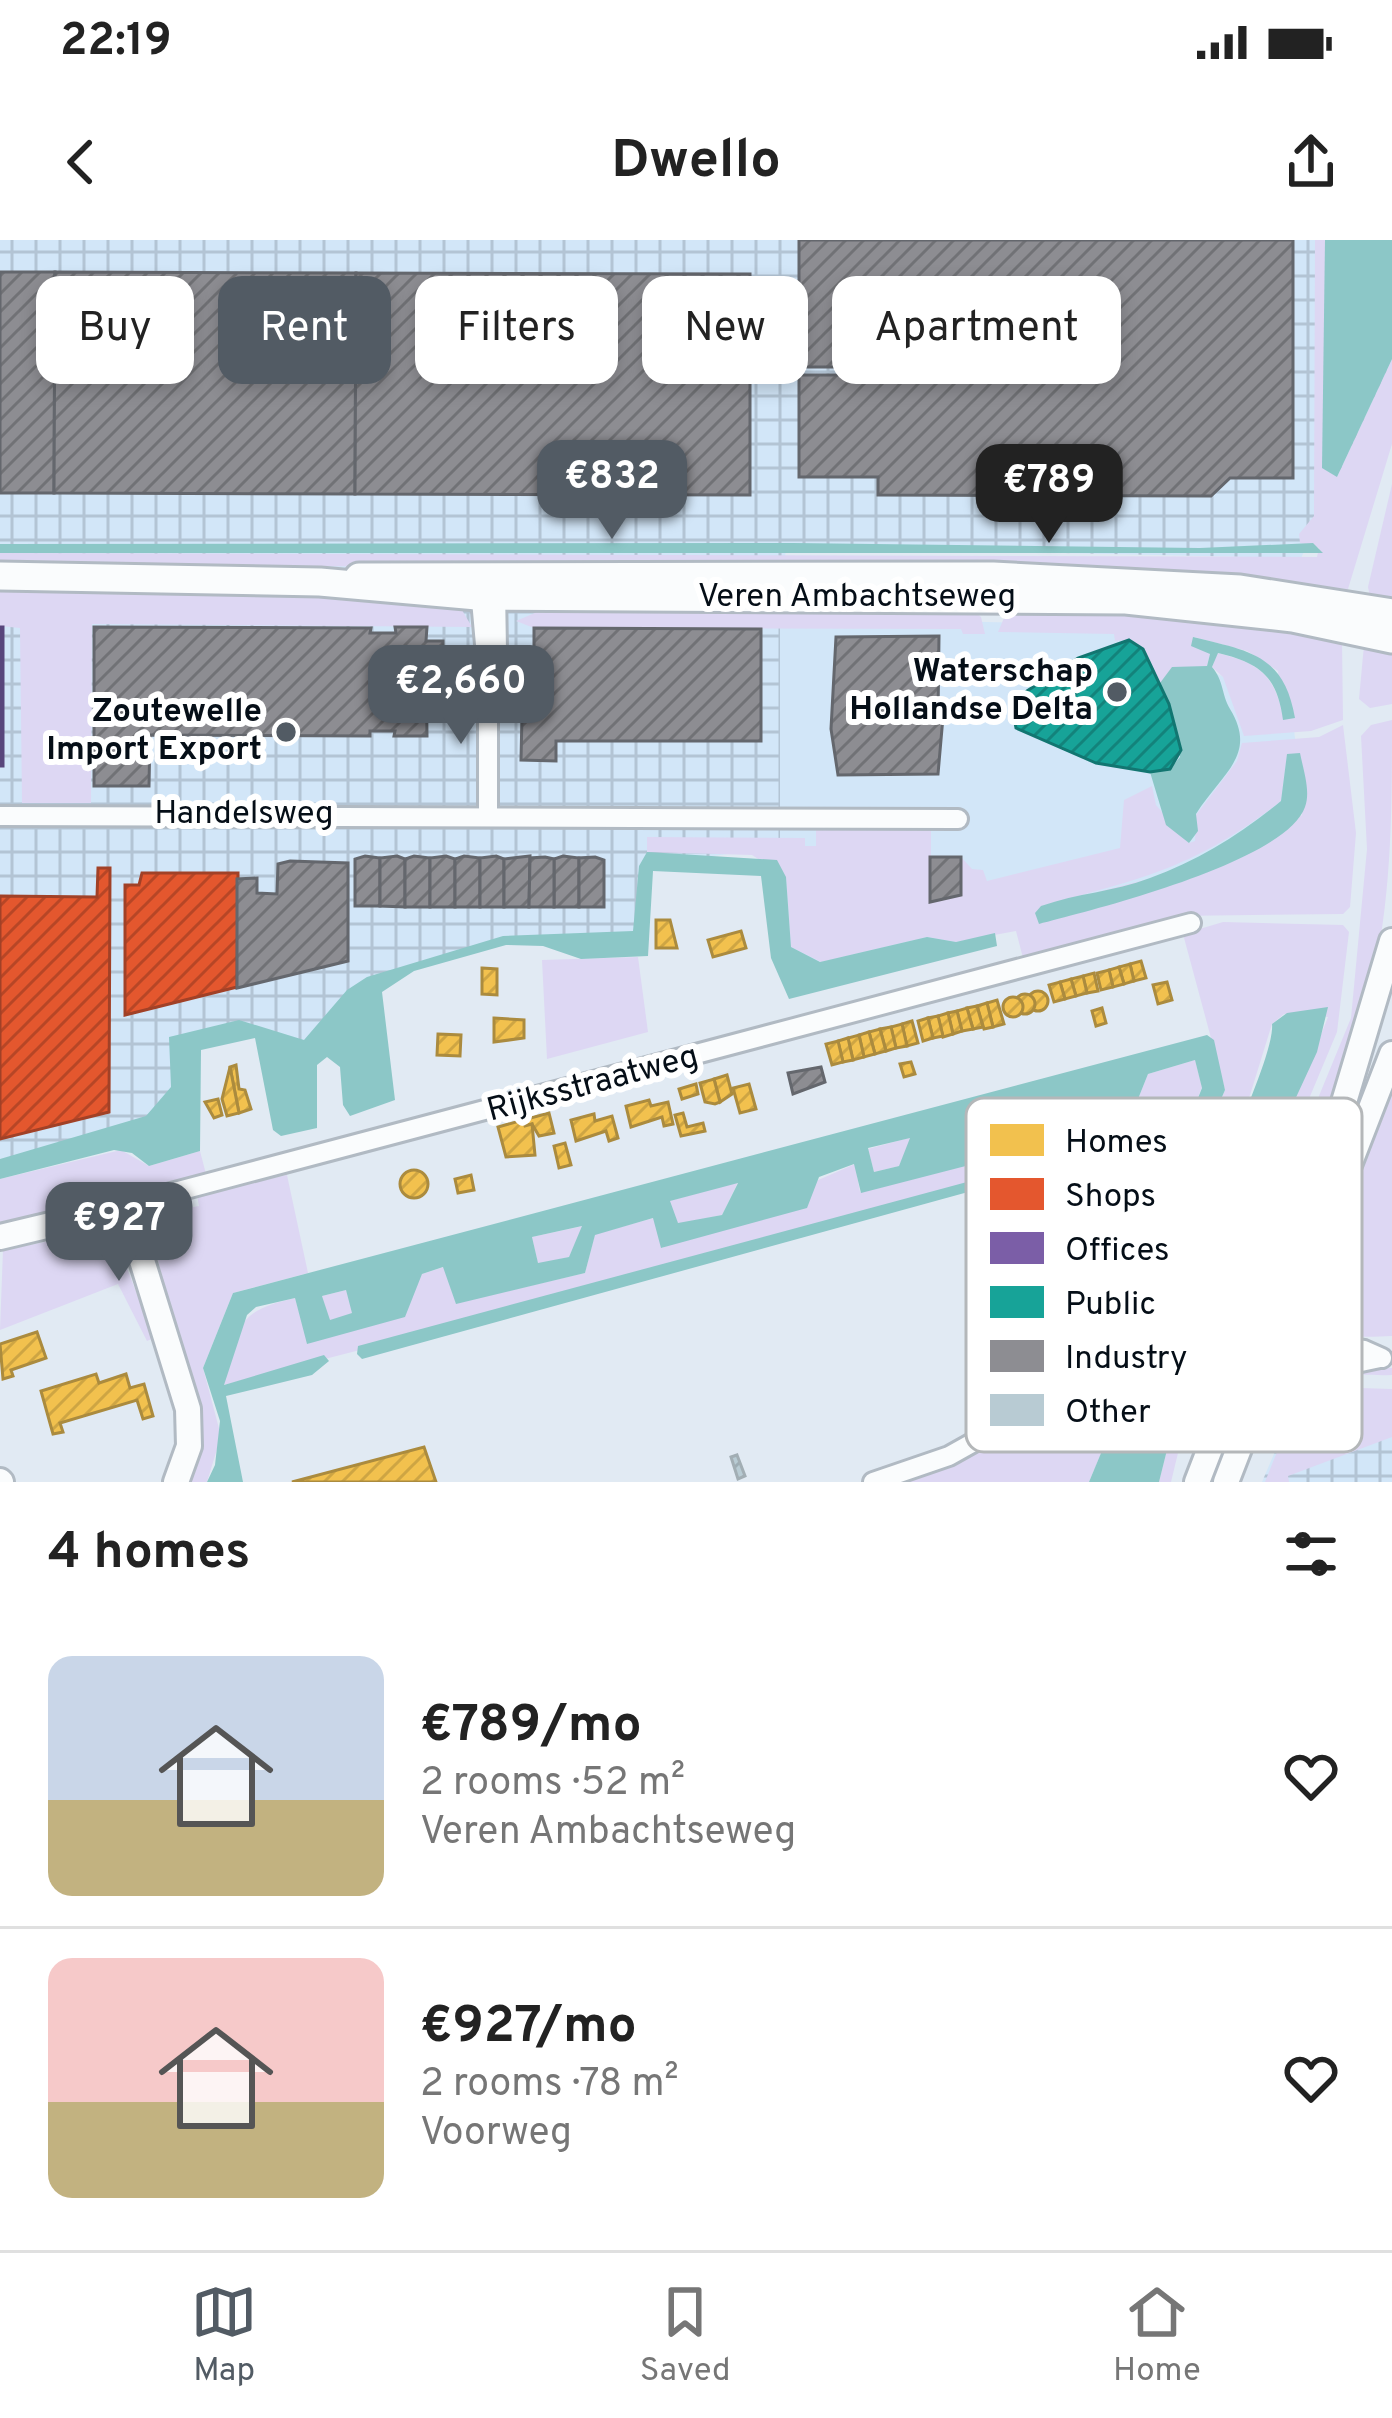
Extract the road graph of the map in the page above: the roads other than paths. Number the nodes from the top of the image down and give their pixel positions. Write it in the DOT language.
graph roads {
  1 [pos="0,576"];
  2 [pos="488,588"];
  3 [pos="1392,613"];
  4 [pos="1392,639"];
  5 [pos="0,816"];
  6 [pos="488,816"];
  7 [pos="958,819"];
  8 [pos="1192,923"];
  9 [pos="1392,941"];
  10 [pos="1392,1054"];
  11 [pos="1344,1098"];
  12 [pos="1362,1133"];
  13 [pos="126,1219"];
  14 [pos="0,1237"];
  15 [pos="966,1446"];
  16 [pos="1209,1452"];
  17 [pos="1238,1452"];
  18 [pos="176,1482"];
  19 [pos="873,1482"];
  20 [pos="1197,1482"];
  21 [pos="1226,1482"];
  1 -- 2 [label="main road, Veren Ambachtseweg"];
  2 -- 3 [label="main road, Veren Ambachtseweg"];
  2 -- 4 [label="main road, Veren Ambachtseweg"];
  2 -- 6 [label="street"];
  5 -- 6 [label="street, Handelsweg"];
  6 -- 7 [label="street, Handelsweg"];
  8 -- 13 [label="street, Rijksstraatweg"];
  9 -- 11 [label="street"];
  10 -- 12 [label="street"];
  13 -- 14 [label="street, Rijksstraatweg"];
  13 -- 18 [label="street"];
  15 -- 19 [label="street"];
  16 -- 20 [label="street"];
  17 -- 21 [label="street"];
}
